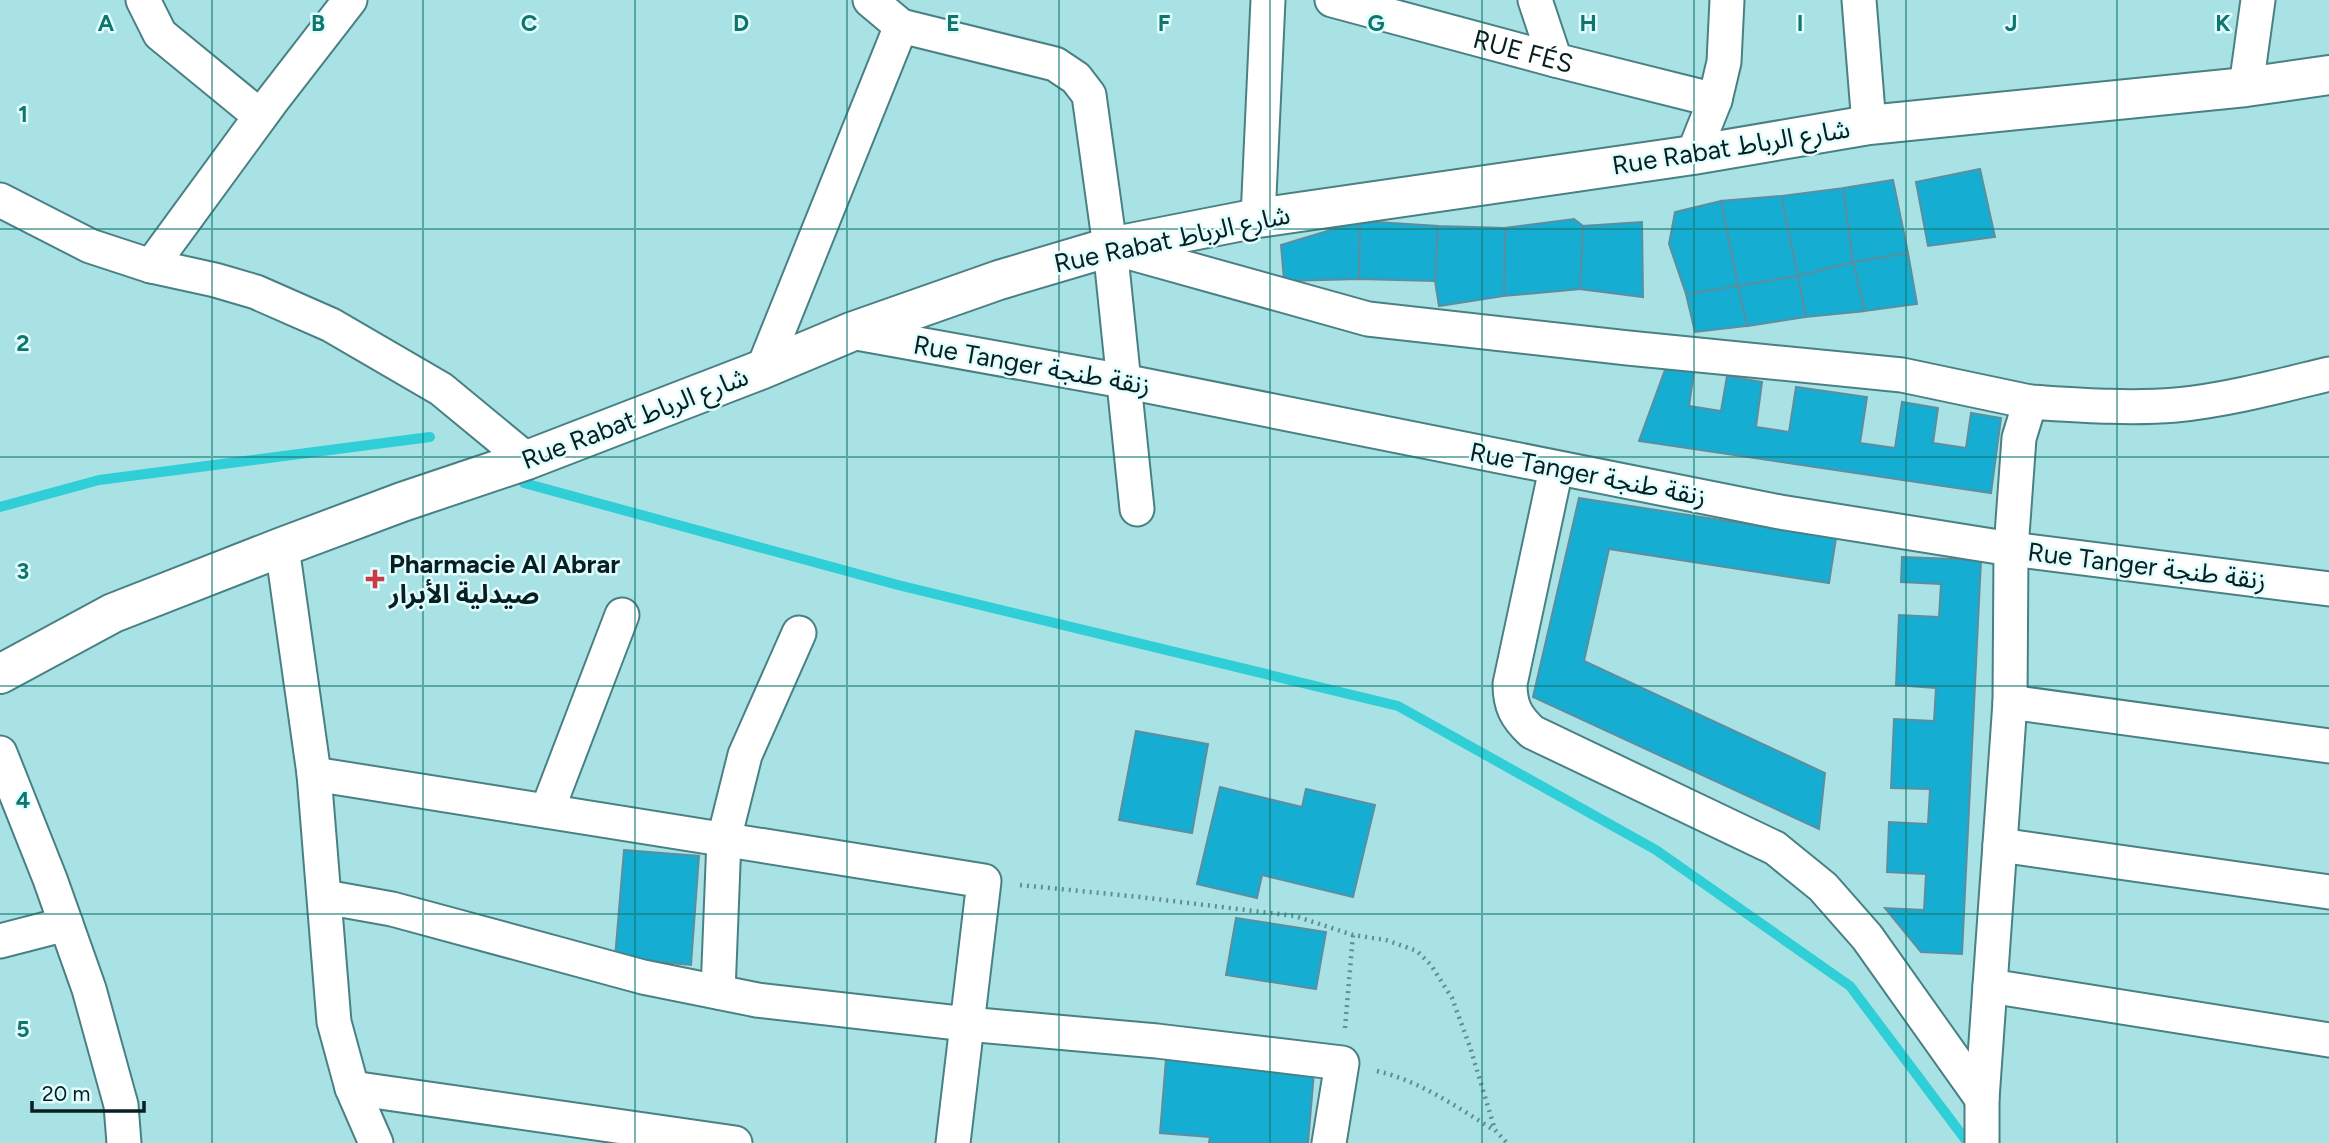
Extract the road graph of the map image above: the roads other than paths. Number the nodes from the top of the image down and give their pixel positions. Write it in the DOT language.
graph roads {
  1 [pos="143,0"];
  2 [pos="350,0"];
  3 [pos="870,0"];
  4 [pos="1268,0"];
  5 [pos="1535,0"];
  6 [pos="1727,0"];
  7 [pos="1859,0"];
  8 [pos="2258,0"];
  9 [pos="1336,1"];
  10 [pos="901,26"];
  11 [pos="1555,60"];
  12 [pos="2329,75"];
  13 [pos="2246,87"];
  14 [pos="1715,100"];
  15 [pos="260,116"];
  16 [pos="1869,125"];
  17 [pos="1693,155"];
  18 [pos="0,200"];
  19 [pos="1258,218"];
  20 [pos="1110,247"];
  21 [pos="151,266"];
  22 [pos="851,332"];
  23 [pos="763,369"];
  24 [pos="2329,374"];
  25 [pos="1123,381"];
  26 [pos="2030,402"];
  27 [pos="527,460"];
  28 [pos="1556,468"];
  29 [pos="1137,509"];
  30 [pos="282,547"];
  31 [pos="2011,549"];
  32 [pos="2329,589"];
  33 [pos="622,615"];
  34 [pos="799,633"];
  35 [pos="0,674"];
  36 [pos="2010,702"];
  37 [pos="2329,746"];
  38 [pos="0,753"];
  39 [pos="314,774"];
  40 [pos="547,811"];
  41 [pos="723,839"];
  42 [pos="2000,845"];
  43 [pos="2329,892"];
  44 [pos="325,897"];
  45 [pos="66,924"];
  46 [pos="0,941"];
  47 [pos="1990,986"];
  48 [pos="718,992"];
  49 [pos="968,1024"];
  50 [pos="2329,1040"];
  51 [pos="352,1088"];
  52 [pos="1982,1120"];
  53 [pos="124,1143"];
  54 [pos="376,1143"];
  55 [pos="735,1143"];
  56 [pos="953,1143"];
  57 [pos="1329,1143"];
  1 -- 15 [label="street"];
  2 -- 15 [label="street"];
  3 -- 10 [label="street"];
  4 -- 19 [label="street"];
  5 -- 11 [label="street"];
  6 -- 14 [label="street"];
  7 -- 16 [label="street"];
  8 -- 13 [label="street"];
  9 -- 11 [label="street, RUE FÉS"];
  10 -- 20 [label="street"];
  10 -- 23 [label="street"];
  11 -- 14 [label="street, RUE FÉS"];
  12 -- 13 [label="street, Rue Rabat شارع الرباط"];
  13 -- 16 [label="street, Rue Rabat شارع الرباط"];
  14 -- 17 [label="street"];
  15 -- 21 [label="street"];
  16 -- 17 [label="street, Rue Rabat شارع الرباط"];
  17 -- 19 [label="street, Rue Rabat شارع الرباط"];
  18 -- 21 [label="street"];
  19 -- 20 [label="street, Rue Rabat شارع الرباط"];
  20 -- 22 [label="street, Rue Rabat شارع الرباط"];
  20 -- 25 [label="street"];
  20 -- 26 [label="street"];
  21 -- 27 [label="street"];
  22 -- 23 [label="street, Rue Rabat شارع الرباط"];
  22 -- 25 [label="street, Rue Tanger زنقة طنجة"];
  23 -- 27 [label="street, Rue Rabat شارع الرباط"];
  24 -- 26 [label="street"];
  25 -- 28 [label="street, Rue Tanger زنقة طنجة"];
  25 -- 29 [label="street"];
  26 -- 31 [label="street"];
  27 -- 30 [label="street, Rue Rabat شارع الرباط"];
  28 -- 31 [label="street, Rue Tanger زنقة طنجة"];
  28 -- 52 [label="street"];
  30 -- 35 [label="street, Rue Rabat شارع الرباط"];
  30 -- 39 [label="street"];
  31 -- 32 [label="street, Rue Tanger زنقة طنجة"];
  31 -- 36 [label="street"];
  33 -- 40 [label="street"];
  34 -- 41 [label="street"];
  36 -- 37 [label="street"];
  36 -- 42 [label="street"];
  38 -- 45 [label="street"];
  39 -- 40 [label="street"];
  39 -- 44 [label="street"];
  40 -- 41 [label="street"];
  41 -- 48 [label="street"];
  41 -- 49 [label="street"];
  42 -- 43 [label="street"];
  42 -- 47 [label="street"];
  44 -- 48 [label="street"];
  44 -- 51 [label="street"];
  45 -- 46 [label="street"];
  45 -- 53 [label="street"];
  47 -- 50 [label="street"];
  47 -- 52 [label="street"];
  48 -- 49 [label="street"];
  49 -- 56 [label="street"];
  49 -- 57 [label="street"];
  51 -- 54 [label="street"];
  51 -- 55 [label="street"];
}
